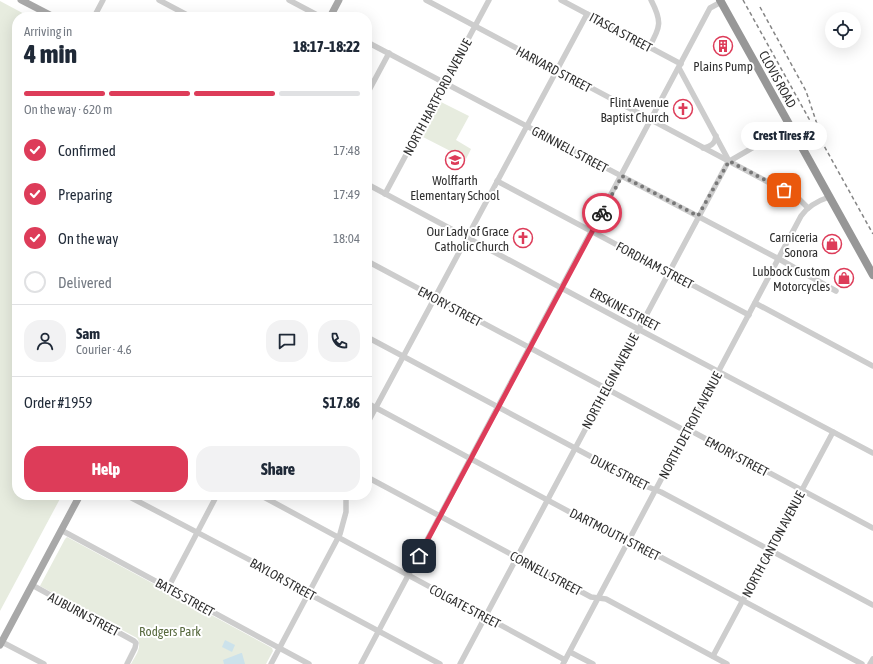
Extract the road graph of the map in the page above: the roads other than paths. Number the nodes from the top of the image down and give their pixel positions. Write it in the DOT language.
graph roads {
  1 [pos="21,0"];
  2 [pos="102,0"];
  3 [pos="159,0"];
  4 [pos="289,0"];
  5 [pos="339,0"];
  6 [pos="426,0"];
  7 [pos="488,0"];
  8 [pos="561,0"];
  9 [pos="651,0"];
  10 [pos="720,1"];
  11 [pos="44,12"];
  12 [pos="96,12"];
  13 [pos="182,12"];
  14 [pos="312,12"];
  15 [pos="333,12"];
  16 [pos="587,14"];
  17 [pos="475,26"];
  18 [pos="372,44"];
  19 [pos="650,47"];
  20 [pos="389,53"];
  21 [pos="680,66"];
  22 [pos="558,70"];
  23 [pos="444,82"];
  24 [pos="372,85"];
  25 [pos="651,120"];
  26 [pos="527,126"];
  27 [pos="790,126"];
  28 [pos="716,136"];
  29 [pos="703,148"];
  30 [pos="729,161"];
  31 [pos="622,176"];
  32 [pos="497,181"];
  33 [pos="372,187"];
  34 [pos="385,194"];
  35 [pos="829,197"];
  36 [pos="808,208"];
  37 [pos="698,216"];
  38 [pos="592,231"];
  39 [pos="467,238"];
  40 [pos="779,259"];
  41 [pos="372,264"];
  42 [pos="668,273"];
  43 [pos="873,275"];
  44 [pos="561,288"];
  45 [pos="836,291"];
  46 [pos="434,298"];
  47 [pos="755,303"];
  48 [pos="749,315"];
  49 [pos="638,329"];
  50 [pos="372,340"];
  51 [pos="530,348"];
  52 [pos="403,357"];
  53 [pos="873,366"];
  54 [pos="719,372"];
  55 [pos="606,389"];
  56 [pos="372,406"];
  57 [pos="376,408"];
  58 [pos="498,408"];
  59 [pos="372,415"];
  60 [pos="687,431"];
  61 [pos="833,432"];
  62 [pos="575,449"];
  63 [pos="873,453"];
  64 [pos="471,458"];
  65 [pos="372,480"];
  66 [pos="655,490"];
  67 [pos="802,491"];
  68 [pos="548,499"];
  69 [pos="77,500"];
  70 [pos="135,500"];
  71 [pos="214,500"];
  72 [pos="269,500"];
  73 [pos="346,500"];
  74 [pos="440,516"];
  75 [pos="873,528"];
  76 [pos="61,530"];
  77 [pos="197,533"];
  78 [pos="338,537"];
  79 [pos="628,541"];
  80 [pos="770,550"];
  81 [pos="517,557"];
  82 [pos="408,576"];
  83 [pos="32,586"];
  84 [pos="168,588"];
  85 [pos="309,593"];
  86 [pos="598,598"];
  87 [pos="743,601"];
  88 [pos="873,605"];
  89 [pos="485,617"];
  90 [pos="379,631"];
  91 [pos="1,644"];
  92 [pos="280,648"];
  93 [pos="570,652"];
  94 [pos="713,656"];
  95 [pos="873,659"];
  96 [pos="564,662"];
  97 [pos="44,664"];
  98 [pos="127,664"];
  99 [pos="271,664"];
  100 [pos="309,664"];
  101 [pos="361,664"];
  102 [pos="440,664"];
  103 [pos="460,664"];
  104 [pos="593,664"];
  105 [pos="727,664"];
  106 [pos="862,664"];
  107 [pos="870,664"];
  1 -- 11 [label="main road"];
  2 -- 12 [label="street"];
  3 -- 13 [label="street"];
  4 -- 14 [label="street"];
  5 -- 15 [label="main road"];
  6 -- 17 [label="street, HARVARD STREET"];
  7 -- 17 [label="street, NORTH HARTFORD AVENUE"];
  8 -- 16 [label="street, ITASCA STREET"];
  9 -- 19 [label="street"];
  10 -- 21 [label="street"];
  10 -- 27 [label="highway, CLOVIS ROAD"];
  16 -- 19 [label="street, ITASCA STREET"];
  16 -- 22 [label="street"];
  17 -- 22 [label="street, HARVARD STREET"];
  17 -- 23 [label="street, NORTH HARTFORD AVENUE"];
  18 -- 20 [label="street, GRINNELL STREET"];
  19 -- 21 [label="street, ITASCA STREET"];
  20 -- 23 [label="street, GRINNELL STREET"];
  20 -- 24 [label="street"];
  21 -- 25 [label="street"];
  21 -- 28 [label="street"];
  22 -- 25 [label="street, HARVARD STREET"];
  22 -- 26 [label="street"];
  23 -- 26 [label="street, GRINNELL STREET"];
  23 -- 34 [label="street, NORTH HARTFORD AVENUE"];
  25 -- 29 [label="street, HARVARD STREET"];
  25 -- 31 [label="street"];
  26 -- 31 [label="street, GRINNELL STREET"];
  26 -- 32 [label="street"];
  27 -- 30 [label="street"];
  27 -- 35 [label="highway, CLOVIS ROAD"];
  28 -- 29 [label="street"];
  28 -- 30 [label="street"];
  29 -- 30 [label="street, HARVARD STREET"];
  30 -- 36 [label="street, HARVARD STREET"];
  30 -- 37 [label="street, NORTH ELGIN AVENUE"];
  31 -- 37 [label="street, GRINNELL STREET"];
  31 -- 38 [label="street"];
  32 -- 38 [label="street, FORDHAM STREET"];
  32 -- 39 [label="street"];
  33 -- 34 [label="street, ERSKINE STREET"];
  34 -- 39 [label="street, ERSKINE STREET"];
  35 -- 36 [label="street, NORTH DETROIT AVENUE"];
  35 -- 43 [label="highway, CLOVIS ROAD"];
  36 -- 40 [label="street, NORTH DETROIT AVENUE"];
  37 -- 40 [label="street, GRINNELL STREET"];
  37 -- 42 [label="street, NORTH ELGIN AVENUE"];
  38 -- 42 [label="street, FORDHAM STREET"];
  38 -- 44 [label="street"];
  39 -- 44 [label="street, ERSKINE STREET"];
  39 -- 46 [label="street"];
  40 -- 45 [label="street, GRINNELL STREET"];
  40 -- 47 [label="street, NORTH DETROIT AVENUE"];
  41 -- 46 [label="street, EMORY STREET"];
  42 -- 48 [label="street, FORDHAM STREET"];
  42 -- 49 [label="street, NORTH ELGIN AVENUE"];
  44 -- 49 [label="street, ERSKINE STREET"];
  44 -- 51 [label="street"];
  46 -- 51 [label="street, EMORY STREET"];
  46 -- 52 [label="street"];
  47 -- 48 [label="street, NORTH DETROIT AVENUE"];
  47 -- 53 [label="street"];
  48 -- 54 [label="street, NORTH DETROIT AVENUE"];
  49 -- 54 [label="street, ERSKINE STREET"];
  49 -- 55 [label="street, NORTH ELGIN AVENUE"];
  50 -- 52 [label="street, DUKE STREET"];
  51 -- 55 [label="street, EMORY STREET"];
  51 -- 58 [label="street"];
  52 -- 57 [label="street"];
  52 -- 58 [label="street, DUKE STREET"];
  54 -- 60 [label="street, NORTH DETROIT AVENUE"];
  54 -- 61 [label="street, ERSKINE STREET"];
  55 -- 60 [label="street, EMORY STREET"];
  55 -- 62 [label="street, NORTH ELGIN AVENUE"];
  56 -- 57 [label="street, DARTMOUTH STREET"];
  57 -- 59 [label="street"];
  57 -- 64 [label="street, DARTMOUTH STREET"];
  58 -- 62 [label="street, DUKE STREET"];
  58 -- 64 [label="street"];
  60 -- 66 [label="street, NORTH DETROIT AVENUE"];
  60 -- 67 [label="street, EMORY STREET"];
  61 -- 63 [label="street, ERSKINE STREET"];
  61 -- 67 [label="street, NORTH CANTON AVENUE"];
  62 -- 66 [label="street, DUKE STREET"];
  62 -- 68 [label="street, NORTH ELGIN AVENUE"];
  64 -- 68 [label="street, DARTMOUTH STREET"];
  64 -- 74 [label="street"];
  65 -- 74 [label="street, CORNELL STREET"];
  66 -- 79 [label="street, NORTH DETROIT AVENUE"];
  66 -- 80 [label="street, DUKE STREET"];
  67 -- 75 [label="street, EMORY STREET"];
  67 -- 80 [label="street, NORTH CANTON AVENUE"];
  68 -- 79 [label="street, DARTMOUTH STREET"];
  68 -- 81 [label="street, NORTH ELGIN AVENUE"];
  69 -- 76 [label="main road"];
  70 -- 77 [label="street, BAYLOR STREET"];
  71 -- 77 [label="street"];
  72 -- 78 [label="street, COLGATE STREET"];
  73 -- 78 [label="street"];
  74 -- 81 [label="street, CORNELL STREET"];
  74 -- 82 [label="street"];
  76 -- 83 [label="main road"];
  76 -- 84 [label="street, BATES STREET"];
  77 -- 84 [label="street"];
  77 -- 85 [label="street, BAYLOR STREET"];
  78 -- 82 [label="street, COLGATE STREET"];
  78 -- 85 [label="street"];
  79 -- 86 [label="street, NORTH DETROIT AVENUE"];
  79 -- 87 [label="street, DARTMOUTH STREET"];
  80 -- 87 [label="street, NORTH CANTON AVENUE"];
  80 -- 88 [label="street, DUKE STREET"];
  81 -- 86 [label="street, CORNELL STREET"];
  81 -- 89 [label="street, NORTH ELGIN AVENUE"];
  82 -- 89 [label="street, COLGATE STREET"];
  82 -- 90 [label="street"];
  83 -- 91 [label="main road"];
  83 -- 98 [label="street, AUBURN STREET"];
  84 -- 92 [label="street, BATES STREET"];
  85 -- 90 [label="street, BAYLOR STREET"];
  85 -- 92 [label="street"];
  86 -- 93 [label="street, NORTH DETROIT AVENUE"];
  86 -- 94 [label="street, CORNELL STREET"];
  87 -- 94 [label="street, NORTH CANTON AVENUE"];
  87 -- 106 [label="street, DARTMOUTH STREET"];
  89 -- 96 [label="street, COLGATE STREET"];
  89 -- 103 [label="street, NORTH ELGIN AVENUE"];
  90 -- 101 [label="street"];
  90 -- 102 [label="street, BAYLOR STREET"];
  91 -- 97 [label="street"];
  92 -- 99 [label="street"];
  92 -- 100 [label="street, BATES STREET"];
  93 -- 96 [label="street, NORTH DETROIT AVENUE"];
  93 -- 104 [label="street"];
  94 -- 105 [label="street, CORNELL STREET"];
  95 -- 107 [label="street"];
}
